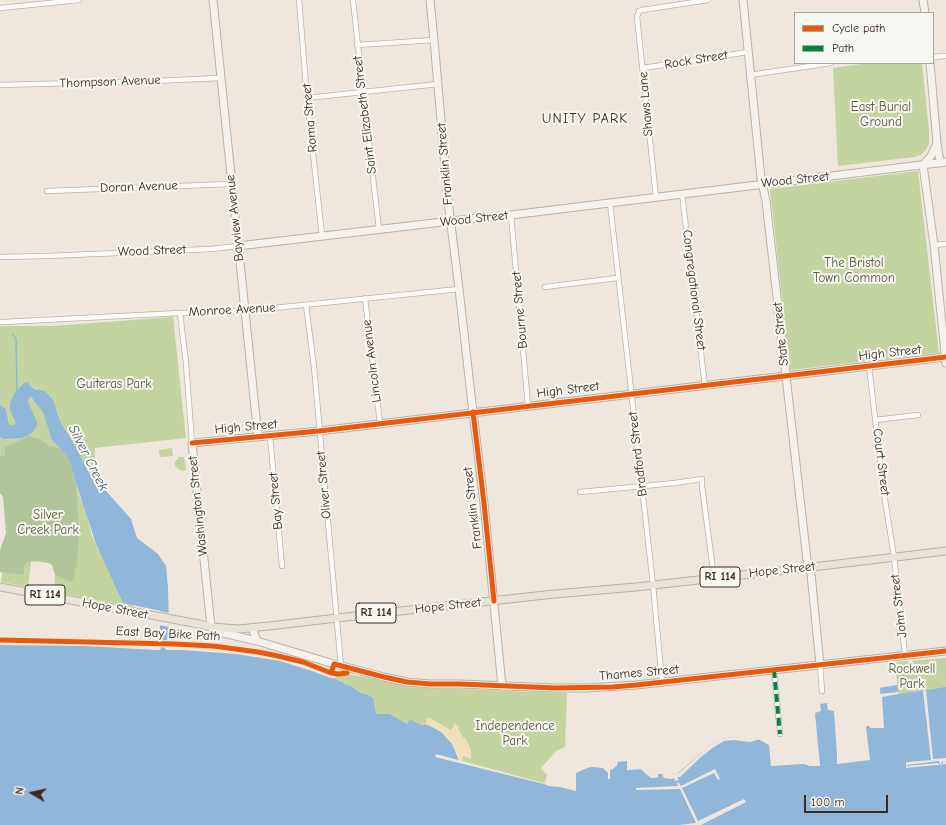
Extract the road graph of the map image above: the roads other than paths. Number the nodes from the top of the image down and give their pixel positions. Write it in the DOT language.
graph roads {
  1 [pos="79,0"];
  2 [pos="213,0"];
  3 [pos="299,0"];
  4 [pos="353,0"];
  5 [pos="430,0"];
  6 [pos="708,0"];
  7 [pos="745,0"];
  8 [pos="924,0"];
  9 [pos="0,8"];
  10 [pos="925,12"];
  11 [pos="434,40"];
  12 [pos="357,45"];
  13 [pos="748,52"];
  14 [pos="946,56"];
  15 [pos="934,57"];
  16 [pos="824,64"];
  17 [pos="930,64"];
  18 [pos="643,68"];
  19 [pos="750,75"];
  20 [pos="220,78"];
  21 [pos="438,84"];
  22 [pos="0,85"];
  23 [pos="362,92"];
  24 [pos="307,98"];
  25 [pos="937,143"];
  26 [pos="944,162"];
  27 [pos="923,165"];
  28 [pos="232,184"];
  29 [pos="763,184"];
  30 [pos="47,191"];
  31 [pos="682,194"];
  32 [pos="656,197"];
  33 [pos="610,203"];
  34 [pos="511,215"];
  35 [pos="451,221"];
  36 [pos="379,229"];
  37 [pos="322,236"];
  38 [pos="946,244"];
  39 [pos="934,245"];
  40 [pos="238,246"];
  41 [pos="0,257"];
  42 [pos="618,278"];
  43 [pos="545,287"];
  44 [pos="459,289"];
  45 [pos="365,298"];
  46 [pos="306,305"];
  47 [pos="246,311"];
  48 [pos="180,313"];
  49 [pos="2,322"];
  50 [pos="946,359"];
  51 [pos="868,366"];
  52 [pos="786,376"];
  53 [pos="705,386"];
  54 [pos="631,394"];
  55 [pos="528,406"];
  56 [pos="473,412"];
  57 [pos="918,415"];
  58 [pos="875,420"];
  59 [pos="380,423"];
  60 [pos="319,431"];
  61 [pos="270,436"];
  62 [pos="258,437"];
  63 [pos="192,443"];
  64 [pos="642,486"];
  65 [pos="580,492"];
  66 [pos="946,551"];
  67 [pos="894,557"];
  68 [pos="282,566"];
  69 [pos="810,567"];
  70 [pos="714,578"];
  71 [pos="653,585"];
  72 [pos="0,587"];
  73 [pos="494,601"];
  74 [pos="336,618"];
  75 [pos="211,628"];
  76 [pos="252,628"];
  77 [pos="257,641"];
  78 [pos="946,651"];
  79 [pos="905,655"];
  80 [pos="820,665"];
  81 [pos="341,666"];
  82 [pos="774,670"];
  83 [pos="662,682"];
  84 [pos="502,686"];
  85 [pos="822,691"];
  86 [pos="780,734"];
  1 -- 9 [label="street"];
  2 -- 20 [label="street, Bayview Avenue"];
  3 -- 24 [label="street, Roma Street"];
  4 -- 12 [label="street, Saint Elizabeth Street"];
  5 -- 11 [label="street, Franklin Street"];
  6 -- 18 [label="street, Shaws Lane"];
  7 -- 13 [label="street, State Street"];
  8 -- 10 [label="street"];
  11 -- 12 [label="street"];
  11 -- 21 [label="street, Franklin Street"];
  12 -- 23 [label="street, Saint Elizabeth Street"];
  13 -- 18 [label="street, Rock Street"];
  13 -- 19 [label="street, State Street"];
  14 -- 15 [label="street"];
  16 -- 19 [label="street"];
  17 -- 25 [label="street"];
  18 -- 32 [label="street, Shaws Lane"];
  19 -- 29 [label="street, State Street"];
  20 -- 22 [label="street, Thompson Avenue"];
  20 -- 28 [label="street, Bayview Avenue"];
  21 -- 23 [label="street"];
  21 -- 35 [label="street, Franklin Street"];
  23 -- 24 [label="street"];
  23 -- 36 [label="street, Saint Elizabeth Street"];
  24 -- 37 [label="street, Roma Street"];
  25 -- 26 [label="street"];
  25 -- 27 [label="street"];
  26 -- 27 [label="street, Wood Street"];
  27 -- 29 [label="street, Wood Street"];
  27 -- 39 [label="street"];
  28 -- 30 [label="street, Doran Avenue"];
  28 -- 40 [label="street, Bayview Avenue"];
  29 -- 31 [label="street, Wood Street"];
  29 -- 52 [label="street, State Street"];
  31 -- 32 [label="street, Wood Street"];
  31 -- 53 [label="street, Congregational Street"];
  32 -- 33 [label="street, Wood Street"];
  33 -- 34 [label="street, Wood Street"];
  33 -- 42 [label="street, Bradford Street"];
  34 -- 35 [label="street, Wood Street"];
  34 -- 55 [label="street, Bourne Street"];
  35 -- 36 [label="street, Wood Street"];
  35 -- 44 [label="street, Franklin Street"];
  36 -- 37 [label="street, Wood Street"];
  37 -- 40 [label="street, Wood Street"];
  38 -- 39 [label="street"];
  39 -- 50 [label="street"];
  40 -- 41 [label="street, Wood Street"];
  40 -- 47 [label="street, Bayview Avenue"];
  42 -- 43 [label="street"];
  42 -- 54 [label="street, Bradford Street"];
  44 -- 45 [label="street, Monroe Avenue"];
  44 -- 56 [label="street, Franklin Street"];
  45 -- 46 [label="street, Monroe Avenue"];
  45 -- 59 [label="street, Lincoln Avenue"];
  46 -- 47 [label="street, Monroe Avenue"];
  46 -- 60 [label="street, Oliver Street"];
  47 -- 48 [label="street, Monroe Avenue"];
  47 -- 62 [label="street, Bayview Avenue"];
  48 -- 49 [label="street, Monroe Avenue"];
  48 -- 63 [label="street, Washington Street"];
  50 -- 51 [label="street, High Street"];
  51 -- 52 [label="street, High Street"];
  51 -- 58 [label="street, Court Street"];
  52 -- 53 [label="street, High Street"];
  52 -- 69 [label="street, State Street"];
  53 -- 54 [label="street, High Street"];
  54 -- 55 [label="street, High Street"];
  54 -- 64 [label="street, Bradford Street"];
  55 -- 56 [label="street, High Street"];
  56 -- 59 [label="street, High Street"];
  56 -- 73 [label="street, Franklin Street"];
  57 -- 58 [label="street"];
  58 -- 67 [label="street, Court Street"];
  59 -- 60 [label="street, High Street"];
  60 -- 61 [label="street, High Street"];
  60 -- 74 [label="street, Oliver Street"];
  61 -- 62 [label="street, High Street"];
  61 -- 68 [label="street, Bay Street"];
  62 -- 63 [label="street, High Street"];
  63 -- 75 [label="street, Washington Street"];
  64 -- 65 [label="street"];
  64 -- 70 [label="street"];
  64 -- 71 [label="street, Bradford Street"];
  66 -- 67 [label="main road, Hope Street / RI 114"];
  67 -- 69 [label="main road, Hope Street / RI 114"];
  67 -- 79 [label="street, John Street"];
  69 -- 70 [label="main road, Hope Street / RI 114"];
  69 -- 80 [label="street, State Street"];
  70 -- 71 [label="main road, Hope Street / RI 114"];
  71 -- 73 [label="main road, Hope Street / RI 114"];
  71 -- 83 [label="street, Bradford Street"];
  72 -- 75 [label="main road, Hope Street / RI 114"];
  73 -- 74 [label="main road, Hope Street / RI 114"];
  73 -- 84 [label="street, Franklin Street"];
  74 -- 76 [label="main road, Hope Street / RI 114"];
  74 -- 81 [label="street, Oliver Street"];
  75 -- 76 [label="main road, Hope Street / RI 114"];
  75 -- 77 [label="street, Thames Street"];
  76 -- 77 [label="street"];
  77 -- 81 [label="street, Thames Street"];
  78 -- 79 [label="street, Thames Street"];
  79 -- 80 [label="street, Thames Street"];
  80 -- 82 [label="street, Thames Street"];
  80 -- 85 [label="street, State Street"];
  81 -- 84 [label="street, Thames Street"];
  82 -- 83 [label="street, Thames Street"];
  82 -- 86 [label="street"];
  83 -- 84 [label="street, Thames Street"];
}
